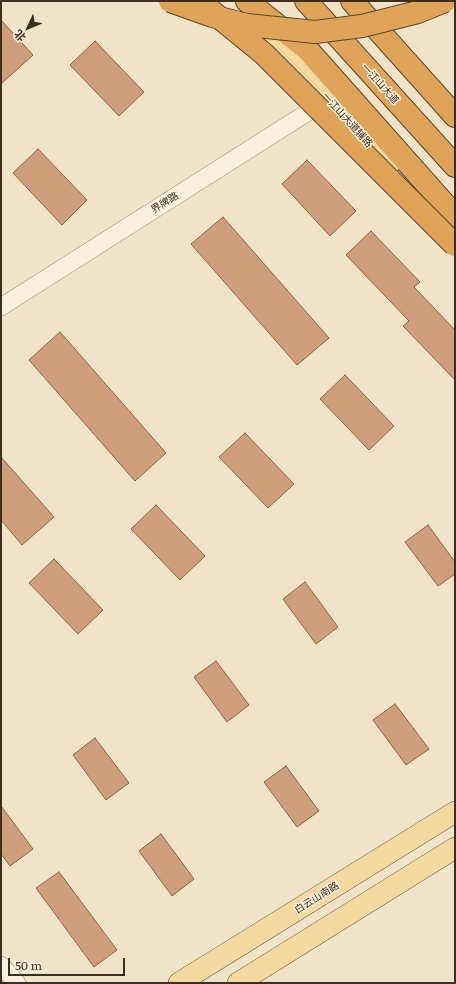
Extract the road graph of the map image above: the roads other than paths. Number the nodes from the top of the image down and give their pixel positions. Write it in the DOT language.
graph roads {
  1 [pos="170,1"];
  2 [pos="199,1"];
  3 [pos="241,1"];
  4 [pos="247,1"];
  5 [pos="306,1"];
  6 [pos="352,1"];
  7 [pos="445,1"];
  8 [pos="329,99"];
  9 [pos="455,116"];
  10 [pos="455,166"];
  11 [pos="455,216"];
  12 [pos="455,238"];
  13 [pos="455,245"];
  14 [pos="1,307"];
  15 [pos="455,812"];
  16 [pos="455,848"];
  17 [pos="1,965"];
  18 [pos="17,983"];
  19 [pos="179,983"];
  20 [pos="238,983"];
  1 -- 7 [label="highway, bridge"];
  2 -- 13 [label="highway, bridge"];
  3 -- 8 [label="main road, 一江山大道辅路"];
  4 -- 11 [label="highway, bridge"];
  5 -- 10 [label="highway, 一江山大道"];
  6 -- 9 [label="highway"];
  8 -- 12 [label="main road, 一江山大道辅路"];
  8 -- 14 [label="street, 界牌路"];
  15 -- 19 [label="main road, 白云山南路"];
  16 -- 20 [label="main road"];
  17 -- 18 [label="street"];
}
